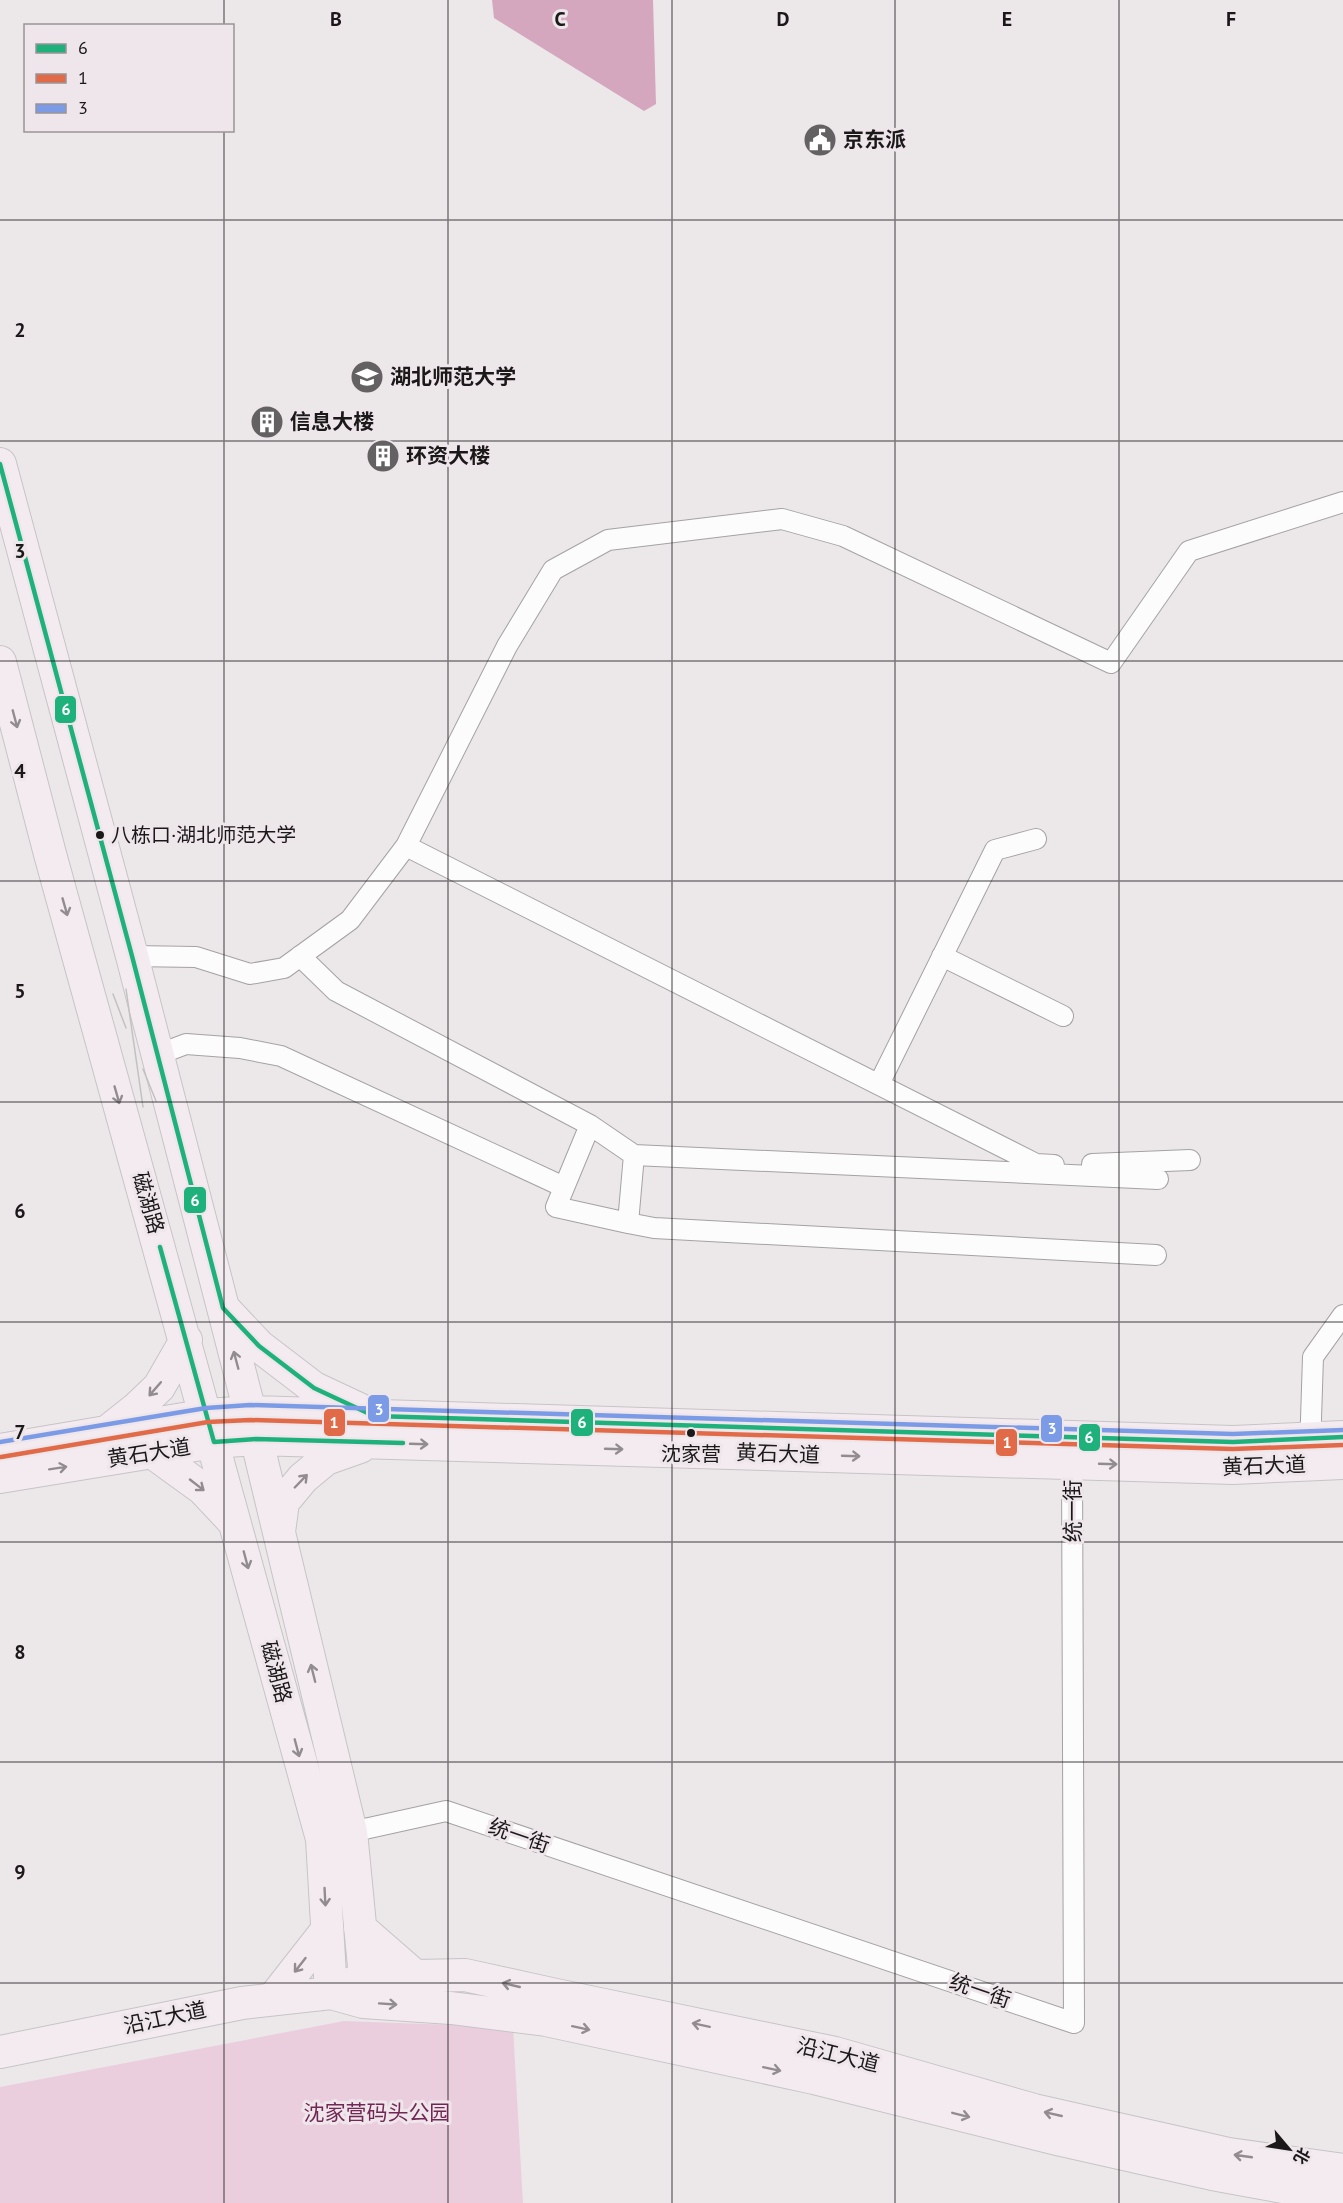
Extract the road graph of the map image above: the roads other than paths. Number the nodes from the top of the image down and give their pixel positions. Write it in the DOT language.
graph roads {
  1 [pos="0,464"];
  2 [pos="1343,502"];
  3 [pos="0,662"];
  4 [pos="1036,839"];
  5 [pos="406,846"];
  6 [pos="132,956"];
  7 [pos="300,956"];
  8 [pos="942,956"];
  9 [pos="1064,1016"];
  10 [pos="157,1055"];
  11 [pos="879,1084"];
  12 [pos="590,1125"];
  13 [pos="634,1155"];
  14 [pos="1190,1160"];
  15 [pos="1158,1179"];
  16 [pos="564,1187"];
  17 [pos="628,1223"];
  18 [pos="1156,1255"];
  19 [pos="223,1308"];
  20 [pos="1343,1315"];
  21 [pos="186,1340"];
  22 [pos="253,1425"];
  23 [pos="210,1429"];
  24 [pos="373,1429"];
  25 [pos="106,1432"];
  26 [pos="1343,1437"];
  27 [pos="0,1450"];
  28 [pos="1310,1451"];
  29 [pos="152,1452"];
  30 [pos="1343,1462"];
  31 [pos="1072,1463"];
  32 [pos="0,1477"];
  33 [pos="236,1525"];
  34 [pos="279,1533"];
  35 [pos="351,1832"];
  36 [pos="360,1928"];
  37 [pos="327,1930"];
  38 [pos="416,1976"];
  39 [pos="365,1977"];
  40 [pos="331,1993"];
  41 [pos="273,1999"];
  42 [pos="0,2052"];
  43 [pos="1343,2170"];
  44 [pos="1343,2198"];
  1 -- 6 [label="main road, 磁湖路"];
  2 -- 5 [label="street"];
  3 -- 21 [label="main road, 磁湖路, one-way"];
  4 -- 8 [label="street"];
  5 -- 7 [label="street"];
  5 -- 11 [label="street"];
  6 -- 7 [label="street"];
  6 -- 10 [label="main road, 磁湖路"];
  7 -- 12 [label="street"];
  8 -- 9 [label="street"];
  8 -- 11 [label="street"];
  10 -- 16 [label="street"];
  10 -- 19 [label="main road, 磁湖路"];
  11 -- 14 [label="street"];
  12 -- 13 [label="street"];
  12 -- 16 [label="street"];
  13 -- 15 [label="street"];
  13 -- 17 [label="street"];
  16 -- 17 [label="street"];
  17 -- 18 [label="street"];
  22 -- 19 [label="main road, 磁湖路, one-way"];
  19 -- 24 [label="main road"];
  20 -- 28 [label="street"];
  21 -- 23 [label="main road, 磁湖路"];
  21 -- 25 [label="main road, one-way"];
  22 -- 23 [label="main road, 黄石大道"];
  22 -- 24 [label="main road, 黄石大道"];
  22 -- 34 [label="main road, 磁湖路"];
  23 -- 25 [label="main road, 黄石大道"];
  23 -- 29 [label="main road, 黄石大道"];
  23 -- 33 [label="main road, 磁湖路"];
  24 -- 28 [label="main road, 黄石大道"];
  24 -- 31 [label="main road, 黄石大道, one-way"];
  34 -- 24 [label="main road, one-way"];
  25 -- 27 [label="main road, 黄石大道"];
  26 -- 28 [label="main road, 黄石大道"];
  28 -- 30 [label="main road, 黄石大道"];
  31 -- 28 [label="main road, 黄石大道, one-way"];
  32 -- 29 [label="main road, 黄石大道, one-way"];
  29 -- 33 [label="main road, one-way"];
  31 -- 35 [label="street, 统一街"];
  33 -- 37 [label="main road, 磁湖路, one-way"];
  35 -- 34 [label="main road, 磁湖路, one-way"];
  35 -- 36 [label="main road, 磁湖路"];
  36 -- 38 [label="main road"];
  36 -- 39 [label="main road, 磁湖路"];
  37 -- 40 [label="main road, 磁湖路"];
  37 -- 41 [label="main road, one-way"];
  38 -- 39 [label="main road, 沿江大道"];
  43 -- 38 [label="main road, 沿江大道, one-way"];
  39 -- 40 [label="main road, 沿江大道"];
  40 -- 41 [label="main road, 沿江大道"];
  40 -- 44 [label="main road, 沿江大道, one-way"];
  41 -- 42 [label="main road, 沿江大道"];
}
